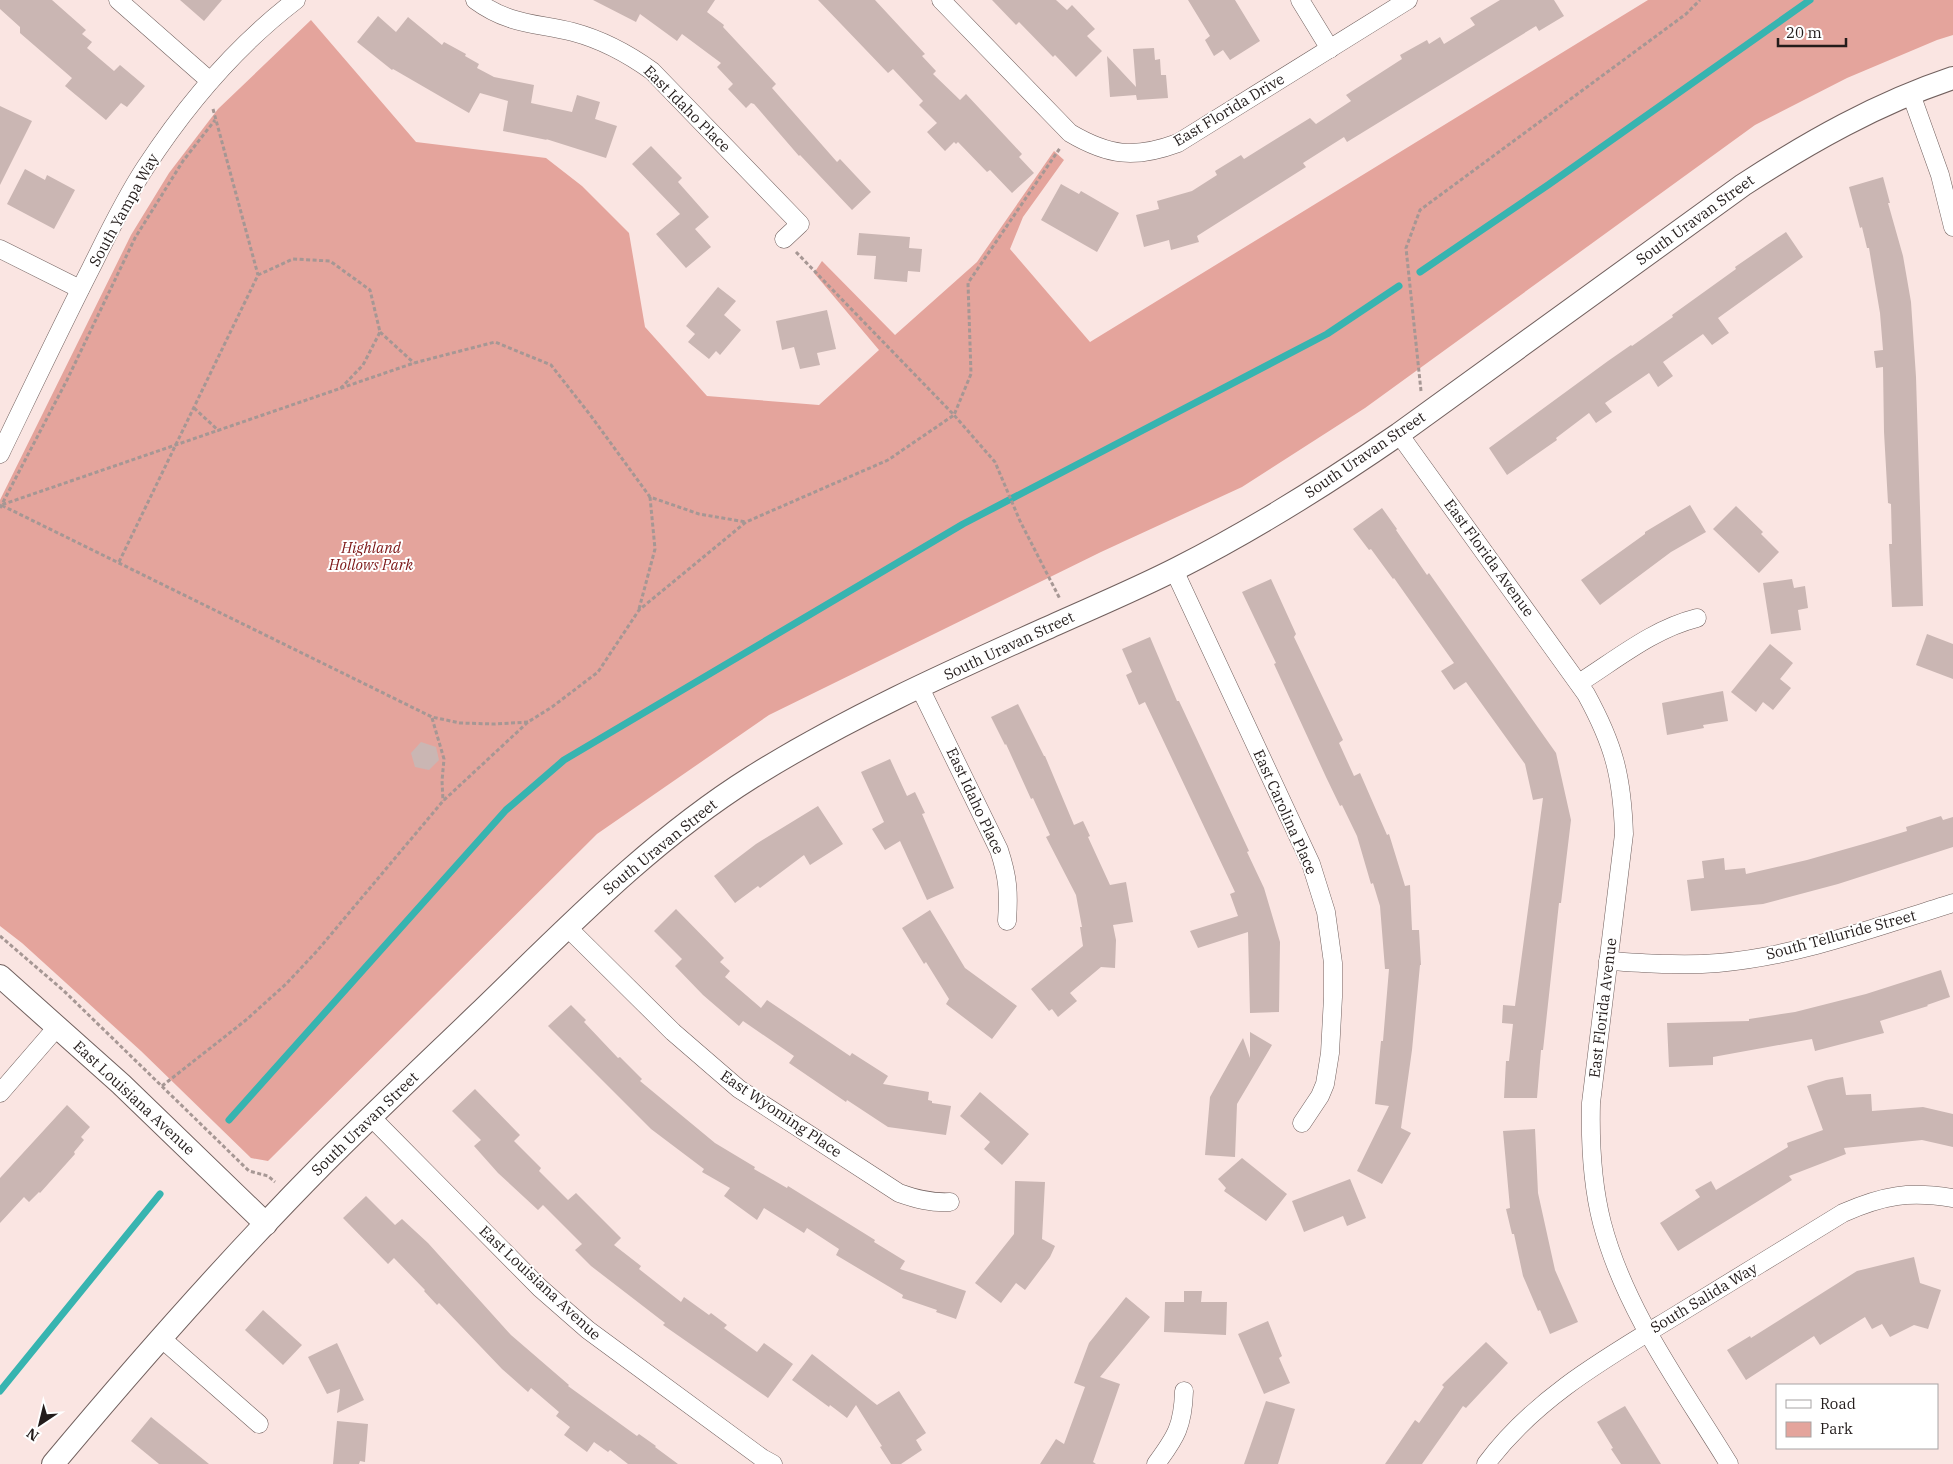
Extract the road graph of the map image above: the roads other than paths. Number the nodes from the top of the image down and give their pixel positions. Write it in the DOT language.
graph roads {
  1 [pos="118,0"];
  2 [pos="296,0"];
  3 [pos="475,0"];
  4 [pos="941,0"];
  5 [pos="1300,0"];
  6 [pos="1408,0"];
  7 [pos="1330,49"];
  8 [pos="1953,78"];
  9 [pos="210,81"];
  10 [pos="1911,94"];
  11 [pos="1953,227"];
  12 [pos="784,239"];
  13 [pos="0,250"];
  14 [pos="80,289"];
  15 [pos="1399,434"];
  16 [pos="0,454"];
  17 [pos="1174,570"];
  18 [pos="1697,618"];
  19 [pos="1579,683"];
  20 [pos="920,688"];
  21 [pos="1953,903"];
  22 [pos="1007,920"];
  23 [pos="568,928"];
  24 [pos="1608,961"];
  25 [pos="0,976"];
  26 [pos="58,1026"];
  27 [pos="0,1093"];
  28 [pos="371,1117"];
  29 [pos="1302,1123"];
  30 [pos="1953,1198"];
  31 [pos="950,1202"];
  32 [pos="266,1224"];
  33 [pos="1648,1332"];
  34 [pos="160,1338"];
  35 [pos="1184,1391"];
  36 [pos="259,1424"];
  37 [pos="53,1464"];
  38 [pos="773,1464"];
  39 [pos="1156,1464"];
  40 [pos="1486,1464"];
  41 [pos="1729,1464"];
  1 -- 9 [label="street"];
  2 -- 9 [label="street, South Yampa Way"];
  3 -- 12 [label="street, East Idaho Place"];
  4 -- 7 [label="street, East Florida Drive"];
  5 -- 7 [label="street"];
  6 -- 7 [label="street, East Florida Drive"];
  8 -- 10 [label="street, South Uravan Street"];
  9 -- 14 [label="street, South Yampa Way"];
  10 -- 11 [label="street"];
  10 -- 15 [label="street, South Uravan Street"];
  13 -- 14 [label="street"];
  14 -- 16 [label="street, South Yampa Way"];
  15 -- 17 [label="street, South Uravan Street"];
  15 -- 19 [label="street, East Florida Avenue"];
  17 -- 20 [label="street, South Uravan Street"];
  17 -- 29 [label="street, East Carolina Place"];
  18 -- 19 [label="street"];
  19 -- 24 [label="street, East Florida Avenue"];
  20 -- 22 [label="street, East Idaho Place"];
  20 -- 23 [label="street, South Uravan Street"];
  21 -- 24 [label="street, South Telluride Street"];
  23 -- 28 [label="street, South Uravan Street"];
  23 -- 31 [label="street, East Wyoming Place"];
  24 -- 33 [label="street, East Florida Avenue"];
  25 -- 26 [label="street, East Louisiana Avenue"];
  26 -- 27 [label="street"];
  26 -- 32 [label="street, East Louisiana Avenue"];
  28 -- 32 [label="street, South Uravan Street"];
  28 -- 38 [label="street, East Louisiana Avenue"];
  30 -- 33 [label="street, South Salida Way"];
  32 -- 34 [label="street, South Uravan Street"];
  33 -- 40 [label="street, South Salida Way"];
  33 -- 41 [label="street, East Florida Avenue"];
  34 -- 36 [label="street"];
  34 -- 37 [label="street, South Uravan Street"];
  35 -- 39 [label="street"];
}
